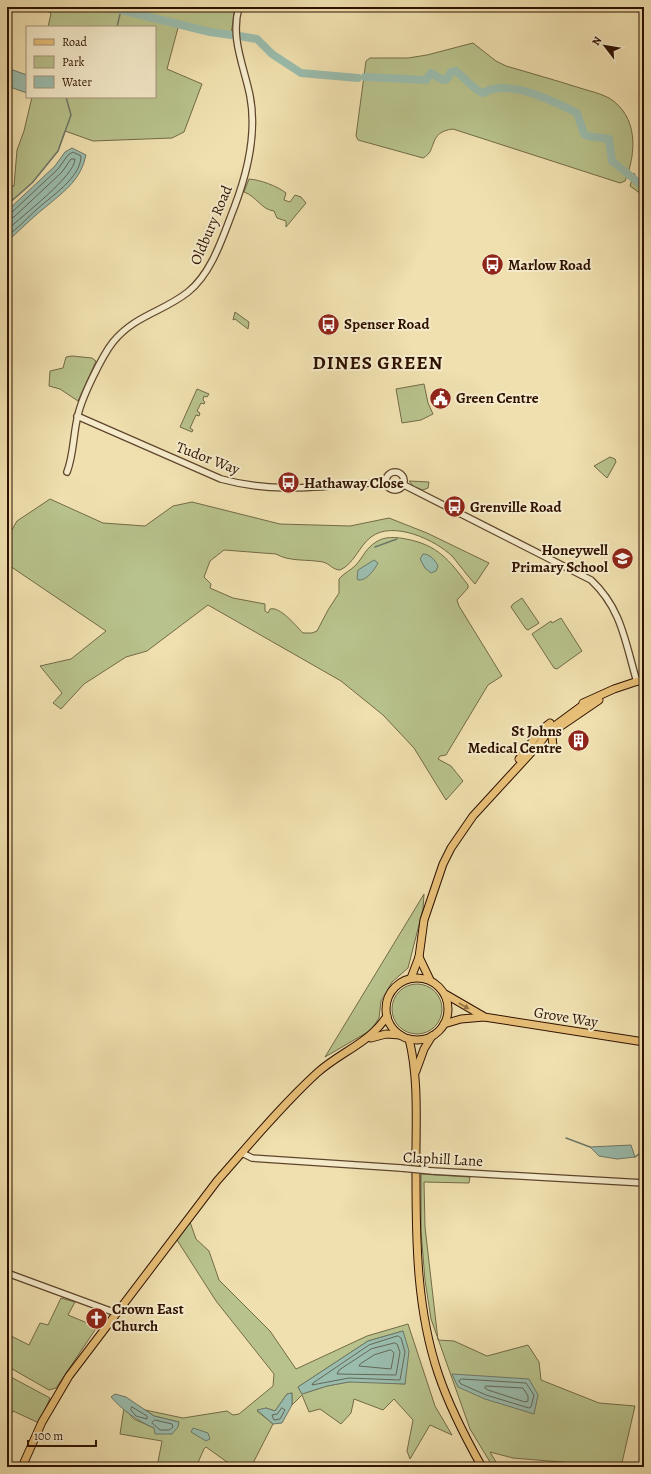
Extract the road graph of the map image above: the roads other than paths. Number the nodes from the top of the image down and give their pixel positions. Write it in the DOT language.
graph roads {
  1 [pos="239,7"];
  2 [pos="77,416"];
  3 [pos="67,472"];
  4 [pos="386,482"];
  5 [pos="404,485"];
  6 [pos="640,681"];
  7 [pos="614,689"];
  8 [pos="553,746"];
  9 [pos="419,957"];
  10 [pos="411,978"];
  11 [pos="430,980"];
  12 [pos="445,994"];
  13 [pos="387,1016"];
  14 [pos="484,1016"];
  15 [pos="444,1024"];
  16 [pos="400,1034"];
  17 [pos="432,1036"];
  18 [pos="369,1038"];
  19 [pos="409,1039"];
  20 [pos="644,1042"];
  21 [pos="415,1077"];
  22 [pos="242,1153"];
  23 [pos="644,1182"];
  24 [pos="7,1273"];
  25 [pos="116,1313"];
  26 [pos="22,1467"];
  27 [pos="482,1467"];
  1 -- 2 [label="street, Oldbury Road"];
  2 -- 3 [label="street, Oldbury Road"];
  2 -- 4 [label="street, Tudor Way"];
  4 -- 5 [label="street, Tudor Way"];
  4 -- 5 [label="street, Tudor Way"];
  5 -- 6 [label="street, Tudor Way"];
  6 -- 7 [label="main road"];
  7 -- 8 [label="main road"];
  7 -- 9 [label="main road"];
  9 -- 10 [label="main road"];
  9 -- 11 [label="main road"];
  10 -- 11 [label="main road"];
  10 -- 13 [label="main road"];
  11 -- 12 [label="main road"];
  12 -- 14 [label="main road, Grove Way, one-way"];
  12 -- 15 [label="main road"];
  13 -- 16 [label="main road"];
  13 -- 18 [label="main road"];
  14 -- 15 [label="main road, Grove Way"];
  14 -- 20 [label="main road, Grove Way"];
  15 -- 17 [label="main road"];
  16 -- 18 [label="main road"];
  16 -- 19 [label="main road"];
  17 -- 19 [label="main road"];
  17 -- 21 [label="main road"];
  18 -- 22 [label="main road"];
  19 -- 21 [label="main road"];
  21 -- 27 [label="main road"];
  22 -- 23 [label="street, Claphill Lane, bridge"];
  22 -- 25 [label="main road"];
  24 -- 25 [label="street"];
  25 -- 26 [label="main road"];
}
